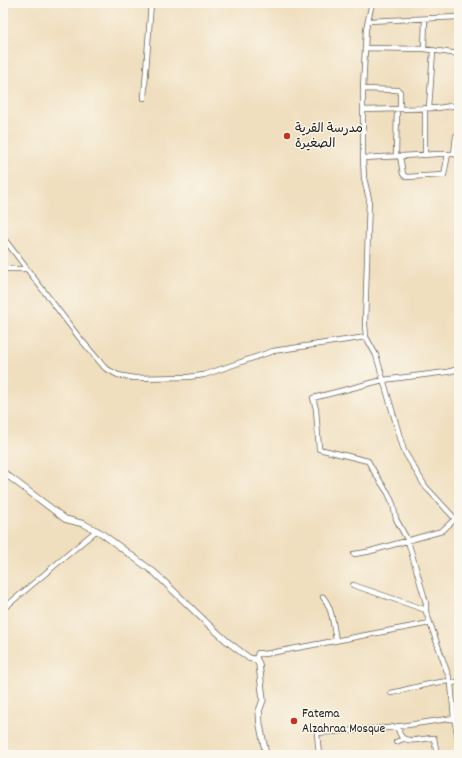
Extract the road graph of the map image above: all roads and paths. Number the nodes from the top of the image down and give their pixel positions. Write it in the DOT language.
graph roads {
  1 [pos="151,3"];
  2 [pos="372,3"];
  3 [pos="459,17"];
  4 [pos="425,19"];
  5 [pos="368,21"];
  6 [pos="366,48"];
  7 [pos="424,49"];
  8 [pos="433,51"];
  9 [pos="459,54"];
  10 [pos="363,89"];
  11 [pos="144,98"];
  12 [pos="459,105"];
  13 [pos="427,108"];
  14 [pos="399,109"];
  15 [pos="363,110"];
  16 [pos="459,133"];
  17 [pos="425,154"];
  18 [pos="448,154"];
  19 [pos="457,155"];
  20 [pos="398,156"];
  21 [pos="363,158"];
  22 [pos="4,239"];
  23 [pos="3,269"];
  24 [pos="27,269"];
  25 [pos="366,337"];
  26 [pos="459,369"];
  27 [pos="383,380"];
  28 [pos="3,472"];
  29 [pos="455,518"];
  30 [pos="459,523"];
  31 [pos="97,530"];
  32 [pos="408,541"];
  33 [pos="354,554"];
  34 [pos="353,585"];
  35 [pos="323,597"];
  36 [pos="3,609"];
  37 [pos="426,610"];
  38 [pos="430,623"];
  39 [pos="336,640"];
  40 [pos="256,659"];
  41 [pos="451,682"];
  42 [pos="459,682"];
  43 [pos="391,692"];
  44 [pos="454,718"];
  45 [pos="397,726"];
  46 [pos="403,738"];
  47 [pos="396,742"];
  48 [pos="459,743"];
  49 [pos="266,755"];
  50 [pos="319,755"];
  51 [pos="437,755"];
  1 -- 11 [label="street"];
  2 -- 5 [label="street"];
  3 -- 4 [label="street"];
  4 -- 5 [label="street"];
  4 -- 7 [label="street"];
  5 -- 6 [label="street"];
  6 -- 7 [label="street"];
  6 -- 10 [label="street"];
  7 -- 8 [label="street"];
  8 -- 9 [label="street"];
  8 -- 13 [label="street"];
  10 -- 14 [label="street"];
  10 -- 15 [label="street"];
  12 -- 13 [label="street"];
  13 -- 14 [label="street"];
  13 -- 17 [label="street"];
  14 -- 15 [label="street"];
  14 -- 20 [label="street"];
  15 -- 21 [label="street"];
  16 -- 19 [label="street"];
  17 -- 18 [label="street"];
  17 -- 20 [label="street"];
  18 -- 19 [label="street"];
  18 -- 20 [label="street"];
  20 -- 21 [label="street"];
  21 -- 25 [label="street"];
  22 -- 24 [label="street"];
  23 -- 24 [label="street"];
  24 -- 25 [label="street"];
  25 -- 27 [label="street"];
  26 -- 27 [label="street"];
  27 -- 29 [label="street"];
  27 -- 32 [label="street"];
  28 -- 31 [label="main road"];
  29 -- 30 [label="street"];
  29 -- 32 [label="street"];
  31 -- 36 [label="street"];
  31 -- 40 [label="main road"];
  32 -- 33 [label="street"];
  32 -- 37 [label="street"];
  34 -- 37 [label="street"];
  35 -- 39 [label="street"];
  37 -- 38 [label="street"];
  38 -- 39 [label="street"];
  38 -- 41 [label="street"];
  39 -- 40 [label="street"];
  40 -- 49 [label="main road"];
  41 -- 42 [label="street"];
  41 -- 43 [label="street"];
  41 -- 44 [label="street"];
  44 -- 45 [label="street"];
  44 -- 48 [label="street"];
  45 -- 46 [label="street"];
  45 -- 50 [label="street"];
  46 -- 47 [label="street"];
  46 -- 51 [label="street"];
}
